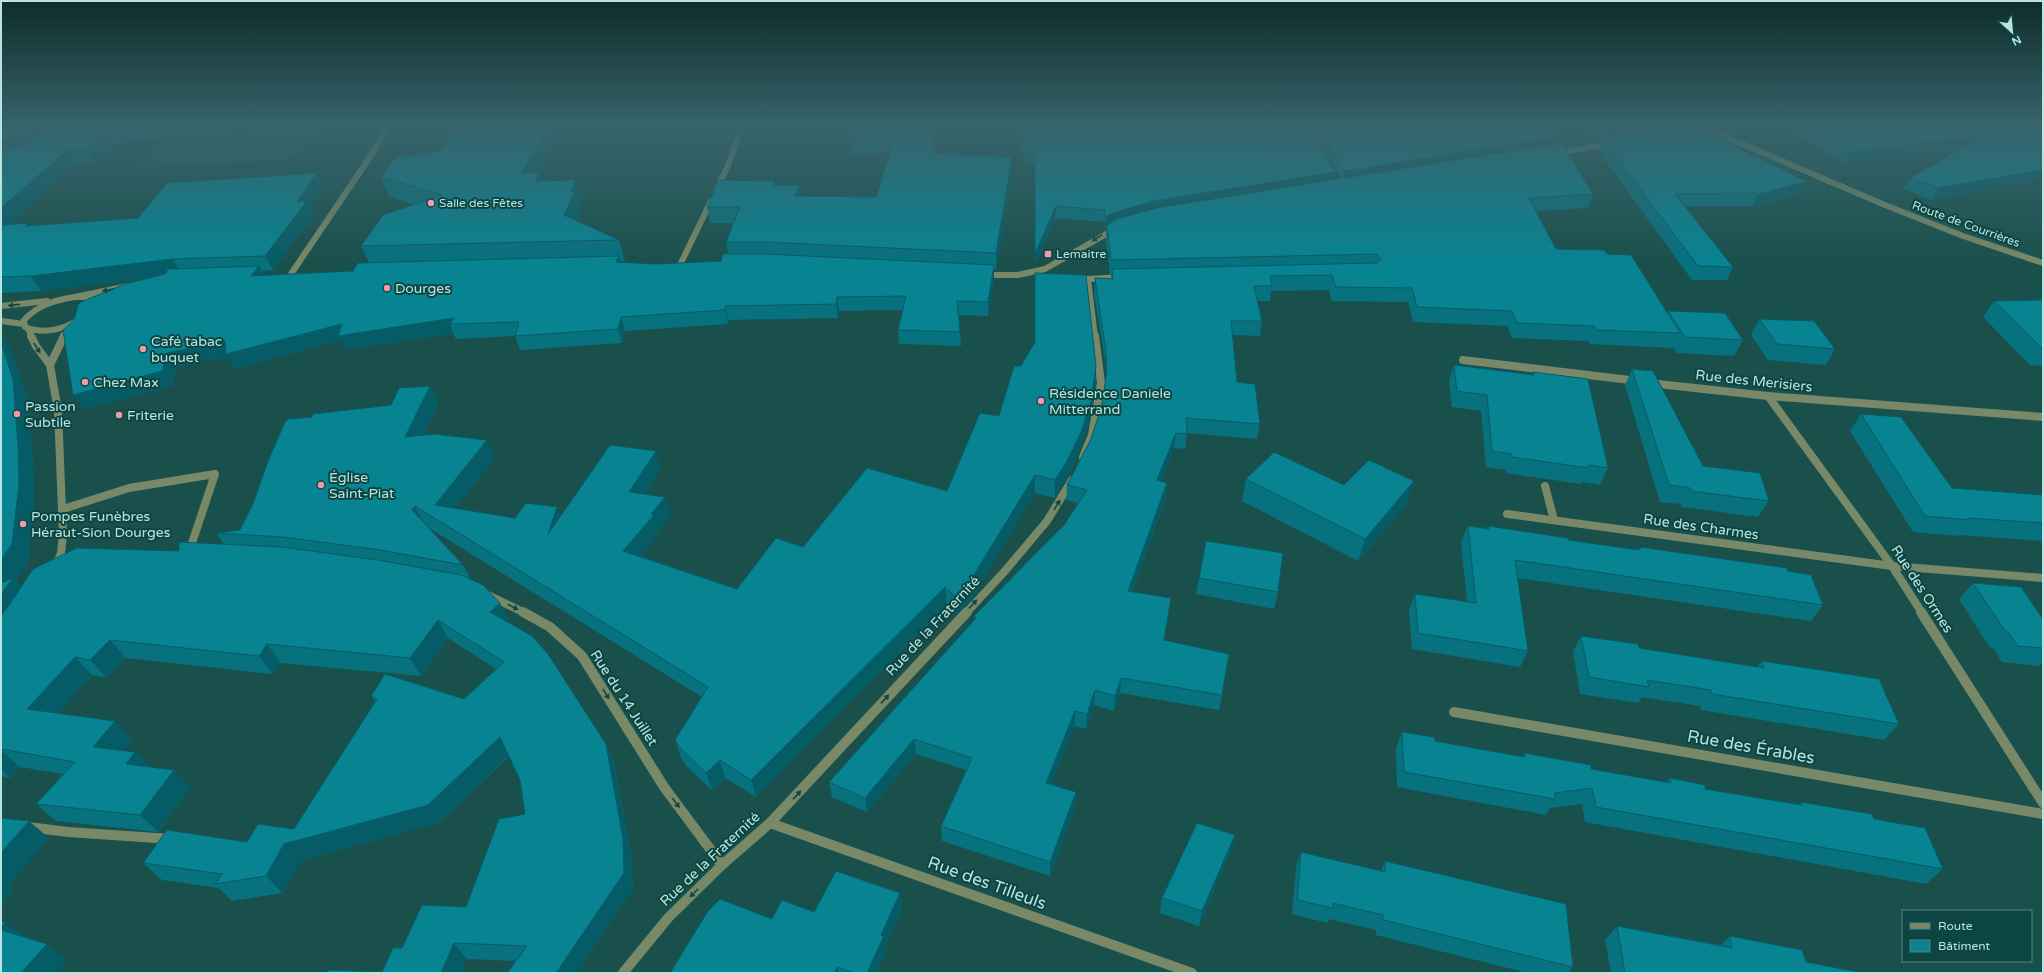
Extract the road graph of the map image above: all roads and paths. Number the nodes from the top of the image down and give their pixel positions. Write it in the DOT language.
graph roads {
  1 [pos="360,172"];
  2 [pos="726,172"];
  3 [pos="1808,172"];
  4 [pos="1119,227"];
  5 [pos="2043,263"];
  6 [pos="673,265"];
  7 [pos="680,265"];
  8 [pos="688,265"];
  9 [pos="1033,272"];
  10 [pos="291,274"];
  11 [pos="299,274"];
  12 [pos="978,274"];
  13 [pos="284,275"];
  14 [pos="1050,277"];
  15 [pos="1128,277"];
  16 [pos="1065,278"];
  17 [pos="1088,278"];
  18 [pos="138,284"];
  19 [pos="75,297"];
  20 [pos="55,300"];
  21 [pos="1,306"];
  22 [pos="106,306"];
  23 [pos="92,312"];
  24 [pos="1,321"];
  25 [pos="76,323"];
  26 [pos="26,327"];
  27 [pos="1463,360"];
  28 [pos="50,365"];
  29 [pos="1768,396"];
  30 [pos="2043,416"];
  31 [pos="1545,486"];
  32 [pos="63,509"];
  33 [pos="1507,514"];
  34 [pos="1554,520"];
  35 [pos="201,555"];
  36 [pos="1892,566"];
  37 [pos="52,573"];
  38 [pos="2043,578"];
  39 [pos="479,591"];
  40 [pos="1454,712"];
  41 [pos="2043,803"];
  42 [pos="2043,814"];
  43 [pos="770,824"];
  44 [pos="16,826"];
  45 [pos="182,840"];
  46 [pos="722,865"];
  47 [pos="623,973"];
  48 [pos="1192,973"];
  1 -- 10 [label="street"];
  2 -- 7 [label="street"];
  3 -- 5 [label="street, Route de Courrières"];
  4 -- 9 [label="street, one-way"];
  6 -- 7 [label="street"];
  7 -- 8 [label="street"];
  9 -- 12 [label="street"];
  9 -- 14 [label="street"];
  10 -- 11 [label="street"];
  10 -- 13 [label="street"];
  15 -- 17 [label="street"];
  16 -- 17 [label="street"];
  43 -- 17 [label="street, Rue de la Fraternité, one-way"];
  18 -- 19 [label="street, one-way"];
  19 -- 20 [label="street"];
  19 -- 23 [label="street"];
  20 -- 21 [label="street, one-way"];
  20 -- 26 [label="street"];
  22 -- 23 [label="street"];
  23 -- 25 [label="street"];
  24 -- 26 [label="street"];
  25 -- 26 [label="street"];
  25 -- 28 [label="street"];
  26 -- 28 [label="street, one-way"];
  27 -- 29 [label="street, Rue des Merisiers"];
  28 -- 32 [label="street"];
  29 -- 30 [label="street, Rue des Merisiers"];
  29 -- 36 [label="street, Rue des Ormes"];
  31 -- 34 [label="street"];
  32 -- 35 [label="street"];
  32 -- 37 [label="street"];
  33 -- 34 [label="street, Rue des Charmes"];
  34 -- 36 [label="street, Rue des Charmes"];
  36 -- 38 [label="street, Rue des Charmes"];
  36 -- 41 [label="street, Rue des Ormes"];
  39 -- 46 [label="street, Rue du 14 Juillet, one-way"];
  40 -- 42 [label="street, Rue des Érables"];
  43 -- 46 [label="street, Rue de la Fraternité"];
  43 -- 48 [label="street, Rue des Tilleuls"];
  44 -- 45 [label="street"];
  46 -- 47 [label="street, Rue de la Fraternité, one-way"];
}
